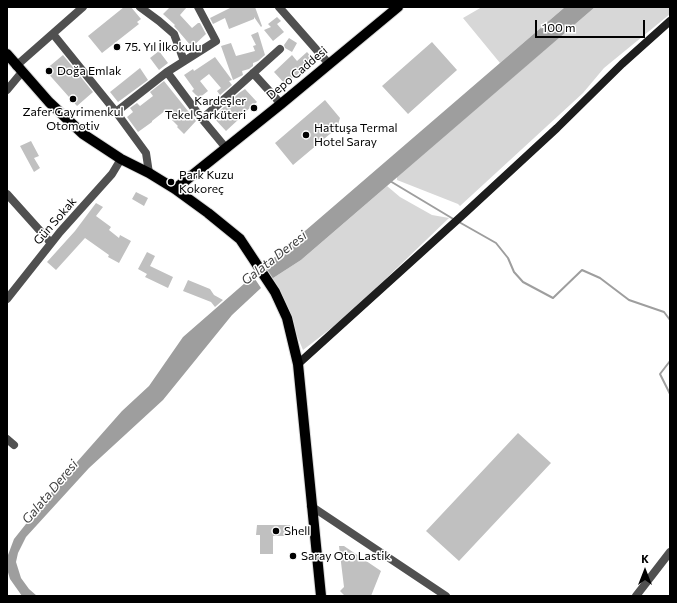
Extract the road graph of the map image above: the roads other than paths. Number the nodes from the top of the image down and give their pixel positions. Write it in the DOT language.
graph roads {
  1 [pos="83,7"];
  2 [pos="140,7"];
  3 [pos="198,7"];
  4 [pos="279,7"];
  5 [pos="398,7"];
  6 [pos="670,21"];
  7 [pos="53,34"];
  8 [pos="280,50"];
  9 [pos="7,54"];
  10 [pos="184,61"];
  11 [pos="329,64"];
  12 [pos="19,69"];
  13 [pos="167,72"];
  14 [pos="253,73"];
  15 [pos="7,90"];
  16 [pos="281,104"];
  17 [pos="116,112"];
  18 [pos="202,119"];
  19 [pos="226,148"];
  20 [pos="121,159"];
  21 [pos="149,173"];
  22 [pos="175,189"];
  23 [pos="7,194"];
  24 [pos="50,243"];
  25 [pos="7,299"];
  26 [pos="298,364"];
  27 [pos="7,439"];
  28 [pos="14,445"];
  29 [pos="311,506"];
  30 [pos="670,552"];
  31 [pos="444,595"];
  32 [pos="321,596"];
  33 [pos="636,596"];
  1 -- 7 [label="street"];
  2 -- 10 [label="street"];
  3 -- 10 [label="street"];
  4 -- 11 [label="street"];
  5 -- 11 [label="main road, Depo Caddesi"];
  6 -- 26 [label="street"];
  7 -- 12 [label="street"];
  7 -- 17 [label="street"];
  8 -- 14 [label="street"];
  9 -- 12 [label="main road"];
  10 -- 13 [label="street"];
  11 -- 16 [label="main road, Depo Caddesi"];
  12 -- 15 [label="street"];
  12 -- 20 [label="main road"];
  13 -- 17 [label="street"];
  13 -- 18 [label="street"];
  14 -- 16 [label="street"];
  14 -- 18 [label="street"];
  16 -- 19 [label="main road, Depo Caddesi"];
  17 -- 21 [label="street"];
  18 -- 19 [label="street"];
  19 -- 22 [label="main road, Depo Caddesi"];
  20 -- 21 [label="main road"];
  20 -- 24 [label="street, Gün Sokak"];
  21 -- 22 [label="main road"];
  22 -- 26 [label="main road"];
  23 -- 24 [label="street"];
  24 -- 25 [label="street, Gün Sokak"];
  26 -- 29 [label="main road"];
  27 -- 28 [label="street"];
  29 -- 31 [label="street"];
  29 -- 32 [label="main road"];
  30 -- 33 [label="street"];
}
